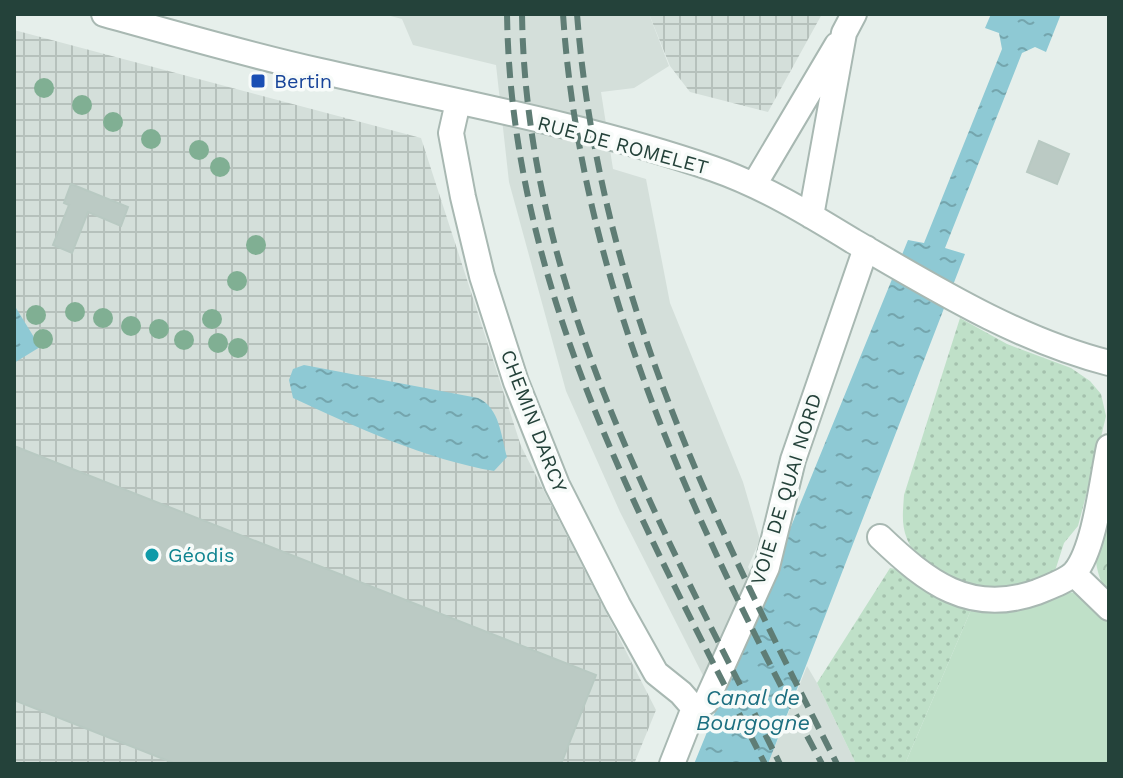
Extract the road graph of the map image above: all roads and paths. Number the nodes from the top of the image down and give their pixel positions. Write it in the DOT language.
graph roads {
  1 [pos="104,14"];
  2 [pos="849,23"];
  3 [pos="458,102"];
  4 [pos="754,185"];
  5 [pos="811,216"];
  6 [pos="866,248"];
  7 [pos="1109,363"];
  8 [pos="1109,447"];
  9 [pos="880,537"];
  10 [pos="1074,574"];
  11 [pos="1109,608"];
  12 [pos="694,708"];
  13 [pos="672,764"];
  1 -- 3 [label="street, RUE DE ROMELET"];
  2 -- 4 [label="street"];
  2 -- 5 [label="street"];
  3 -- 4 [label="street, RUE DE ROMELET"];
  3 -- 12 [label="street, CHEMIN DARCY"];
  4 -- 5 [label="street, RUE DE ROMELET"];
  5 -- 6 [label="street, RUE DE ROMELET"];
  6 -- 7 [label="street, RUE DE ROMELET"];
  6 -- 12 [label="street, VOIE DE QUAI NORD"];
  8 -- 10 [label="street"];
  9 -- 10 [label="street"];
  10 -- 11 [label="street"];
  12 -- 13 [label="street, VOIE DE QUAI NORD"];
}
